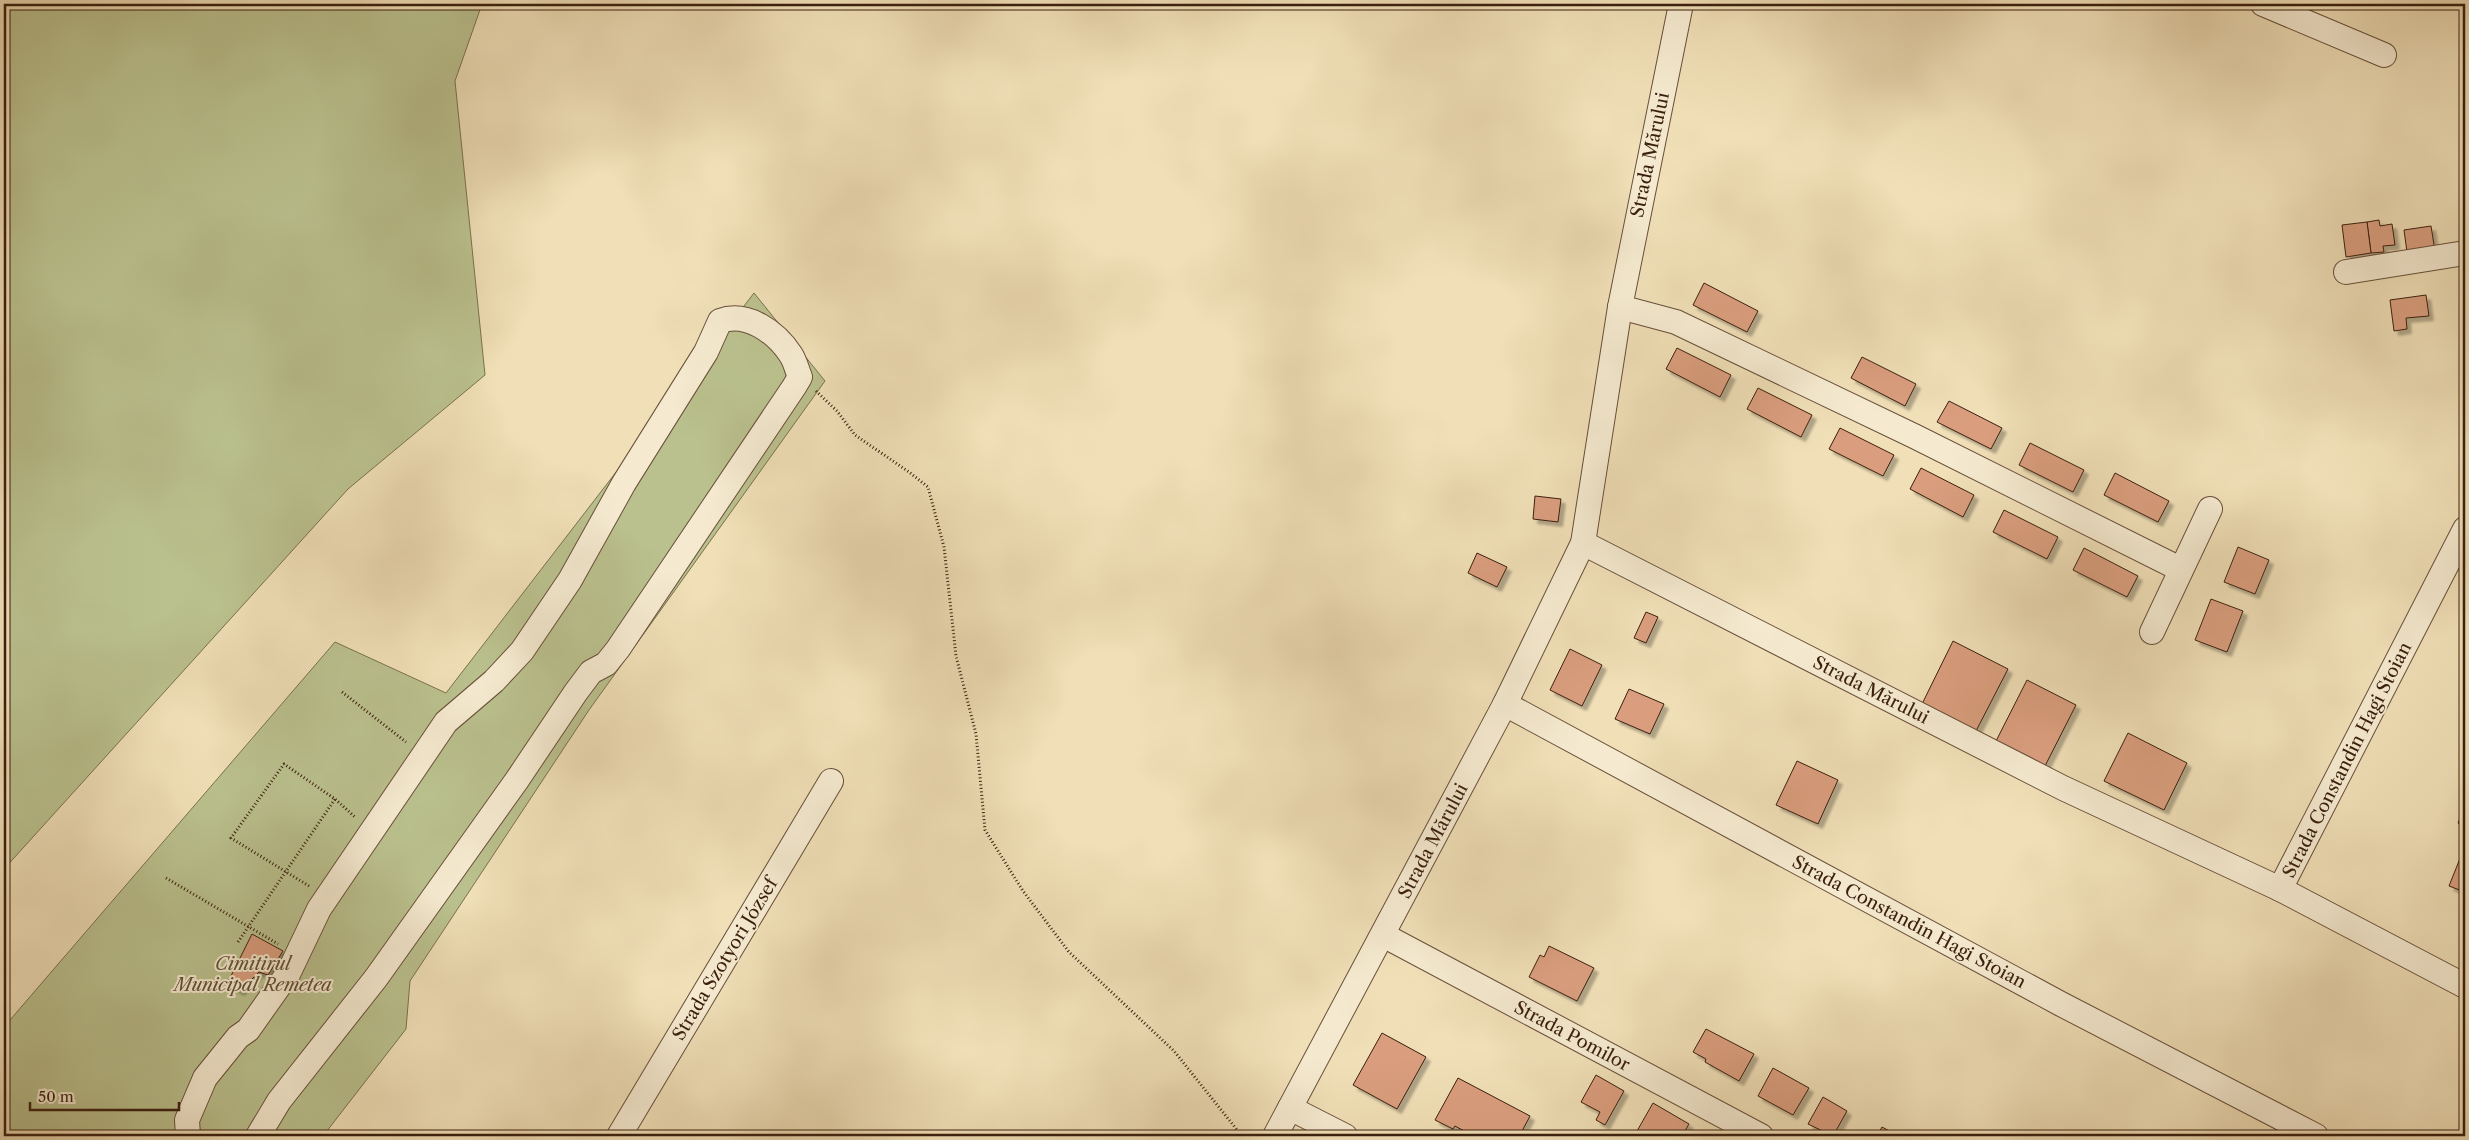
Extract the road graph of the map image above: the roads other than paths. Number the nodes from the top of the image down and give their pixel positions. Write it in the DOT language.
graph roads {
  1 [pos="1682,4"];
  2 [pos="2263,4"];
  3 [pos="2384,55"];
  4 [pos="2465,253"];
  5 [pos="2346,272"];
  6 [pos="1620,307"];
  7 [pos="2210,509"];
  8 [pos="2465,529"];
  9 [pos="1583,543"];
  10 [pos="2180,569"];
  11 [pos="2152,632"];
  12 [pos="1504,704"];
  13 [pos="831,782"];
  14 [pos="2280,889"];
  15 [pos="1383,935"];
  16 [pos="2464,982"];
  17 [pos="1290,1108"];
  18 [pos="188,1136"];
  19 [pos="258,1136"];
  20 [pos="619,1136"];
  21 [pos="1275,1136"];
  22 [pos="1345,1136"];
  23 [pos="1761,1136"];
  24 [pos="2316,1136"];
  1 -- 6 [label="street, Strada Mărului"];
  2 -- 3 [label="street"];
  4 -- 5 [label="street"];
  6 -- 9 [label="street, Strada Mărului"];
  6 -- 10 [label="street"];
  7 -- 10 [label="street"];
  8 -- 14 [label="street, Strada Constandin Hagi Stoian"];
  9 -- 12 [label="street, Strada Mărului"];
  9 -- 14 [label="street, Strada Mărului"];
  10 -- 11 [label="street"];
  12 -- 15 [label="street, Strada Mărului"];
  12 -- 24 [label="street, Strada Constandin Hagi Stoian"];
  13 -- 20 [label="street, Strada Szotyori József"];
  14 -- 16 [label="street, Strada Constandin Hagi Stoian"];
  15 -- 17 [label="street, Strada Mărului"];
  15 -- 23 [label="street, Strada Pomilor"];
  17 -- 21 [label="street, Strada Mărului"];
  17 -- 22 [label="street"];
  18 -- 19 [label="street"];
}
